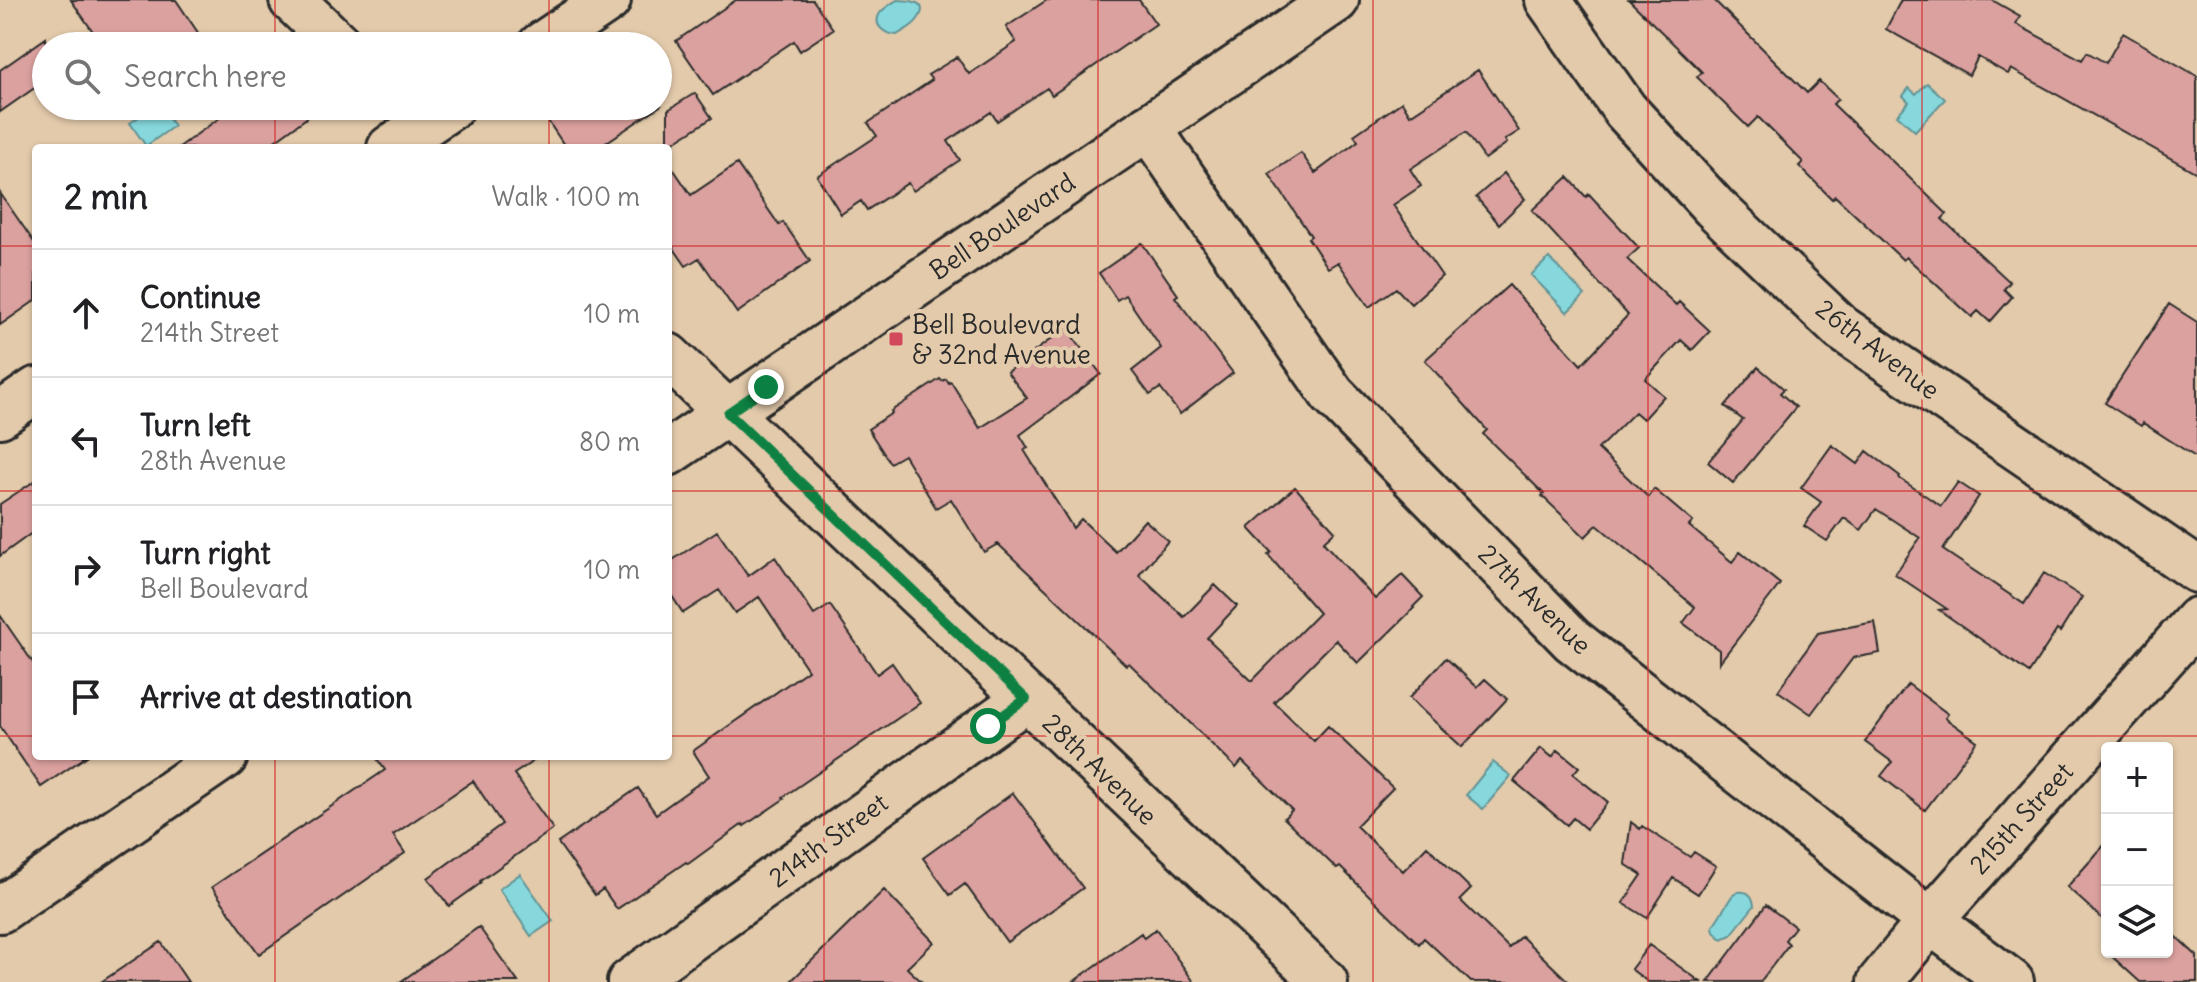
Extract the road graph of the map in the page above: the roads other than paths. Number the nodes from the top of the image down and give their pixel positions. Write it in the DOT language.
graph roads {
  1 [pos="292,0"];
  2 [pos="608,0"];
  3 [pos="1336,0"];
  4 [pos="1548,0"];
  5 [pos="325,32"];
  6 [pos="561,32"];
  7 [pos="1148,127"];
  8 [pos="672,360"];
  9 [pos="32,393"];
  10 [pos="728,413"];
  11 [pos="0,415"];
  12 [pos="672,450"];
  13 [pos="2197,570"];
  14 [pos="2197,620"];
  15 [pos="1026,699"];
  16 [pos="219,760"];
  17 [pos="0,910"];
  18 [pos="1930,921"];
  19 [pos="1322,981"];
  20 [pos="630,982"];
  21 [pos="1880,982"];
  22 [pos="2011,982"];
  1 -- 5 [label="street"];
  2 -- 6 [label="street"];
  3 -- 7 [label="street, Bell Boulevard"];
  4 -- 13 [label="street, 26th Avenue"];
  7 -- 10 [label="street, Bell Boulevard"];
  7 -- 18 [label="street, 27th Avenue"];
  8 -- 10 [label="street, 28th Avenue"];
  9 -- 11 [label="street"];
  10 -- 12 [label="street, Bell Boulevard"];
  10 -- 15 [label="street, 28th Avenue"];
  14 -- 18 [label="street, 215th Street"];
  15 -- 19 [label="street, 28th Avenue"];
  15 -- 20 [label="street, 214th Street"];
  16 -- 17 [label="street"];
  18 -- 21 [label="street, 215th Street"];
  18 -- 22 [label="street, 27th Avenue"];
}
